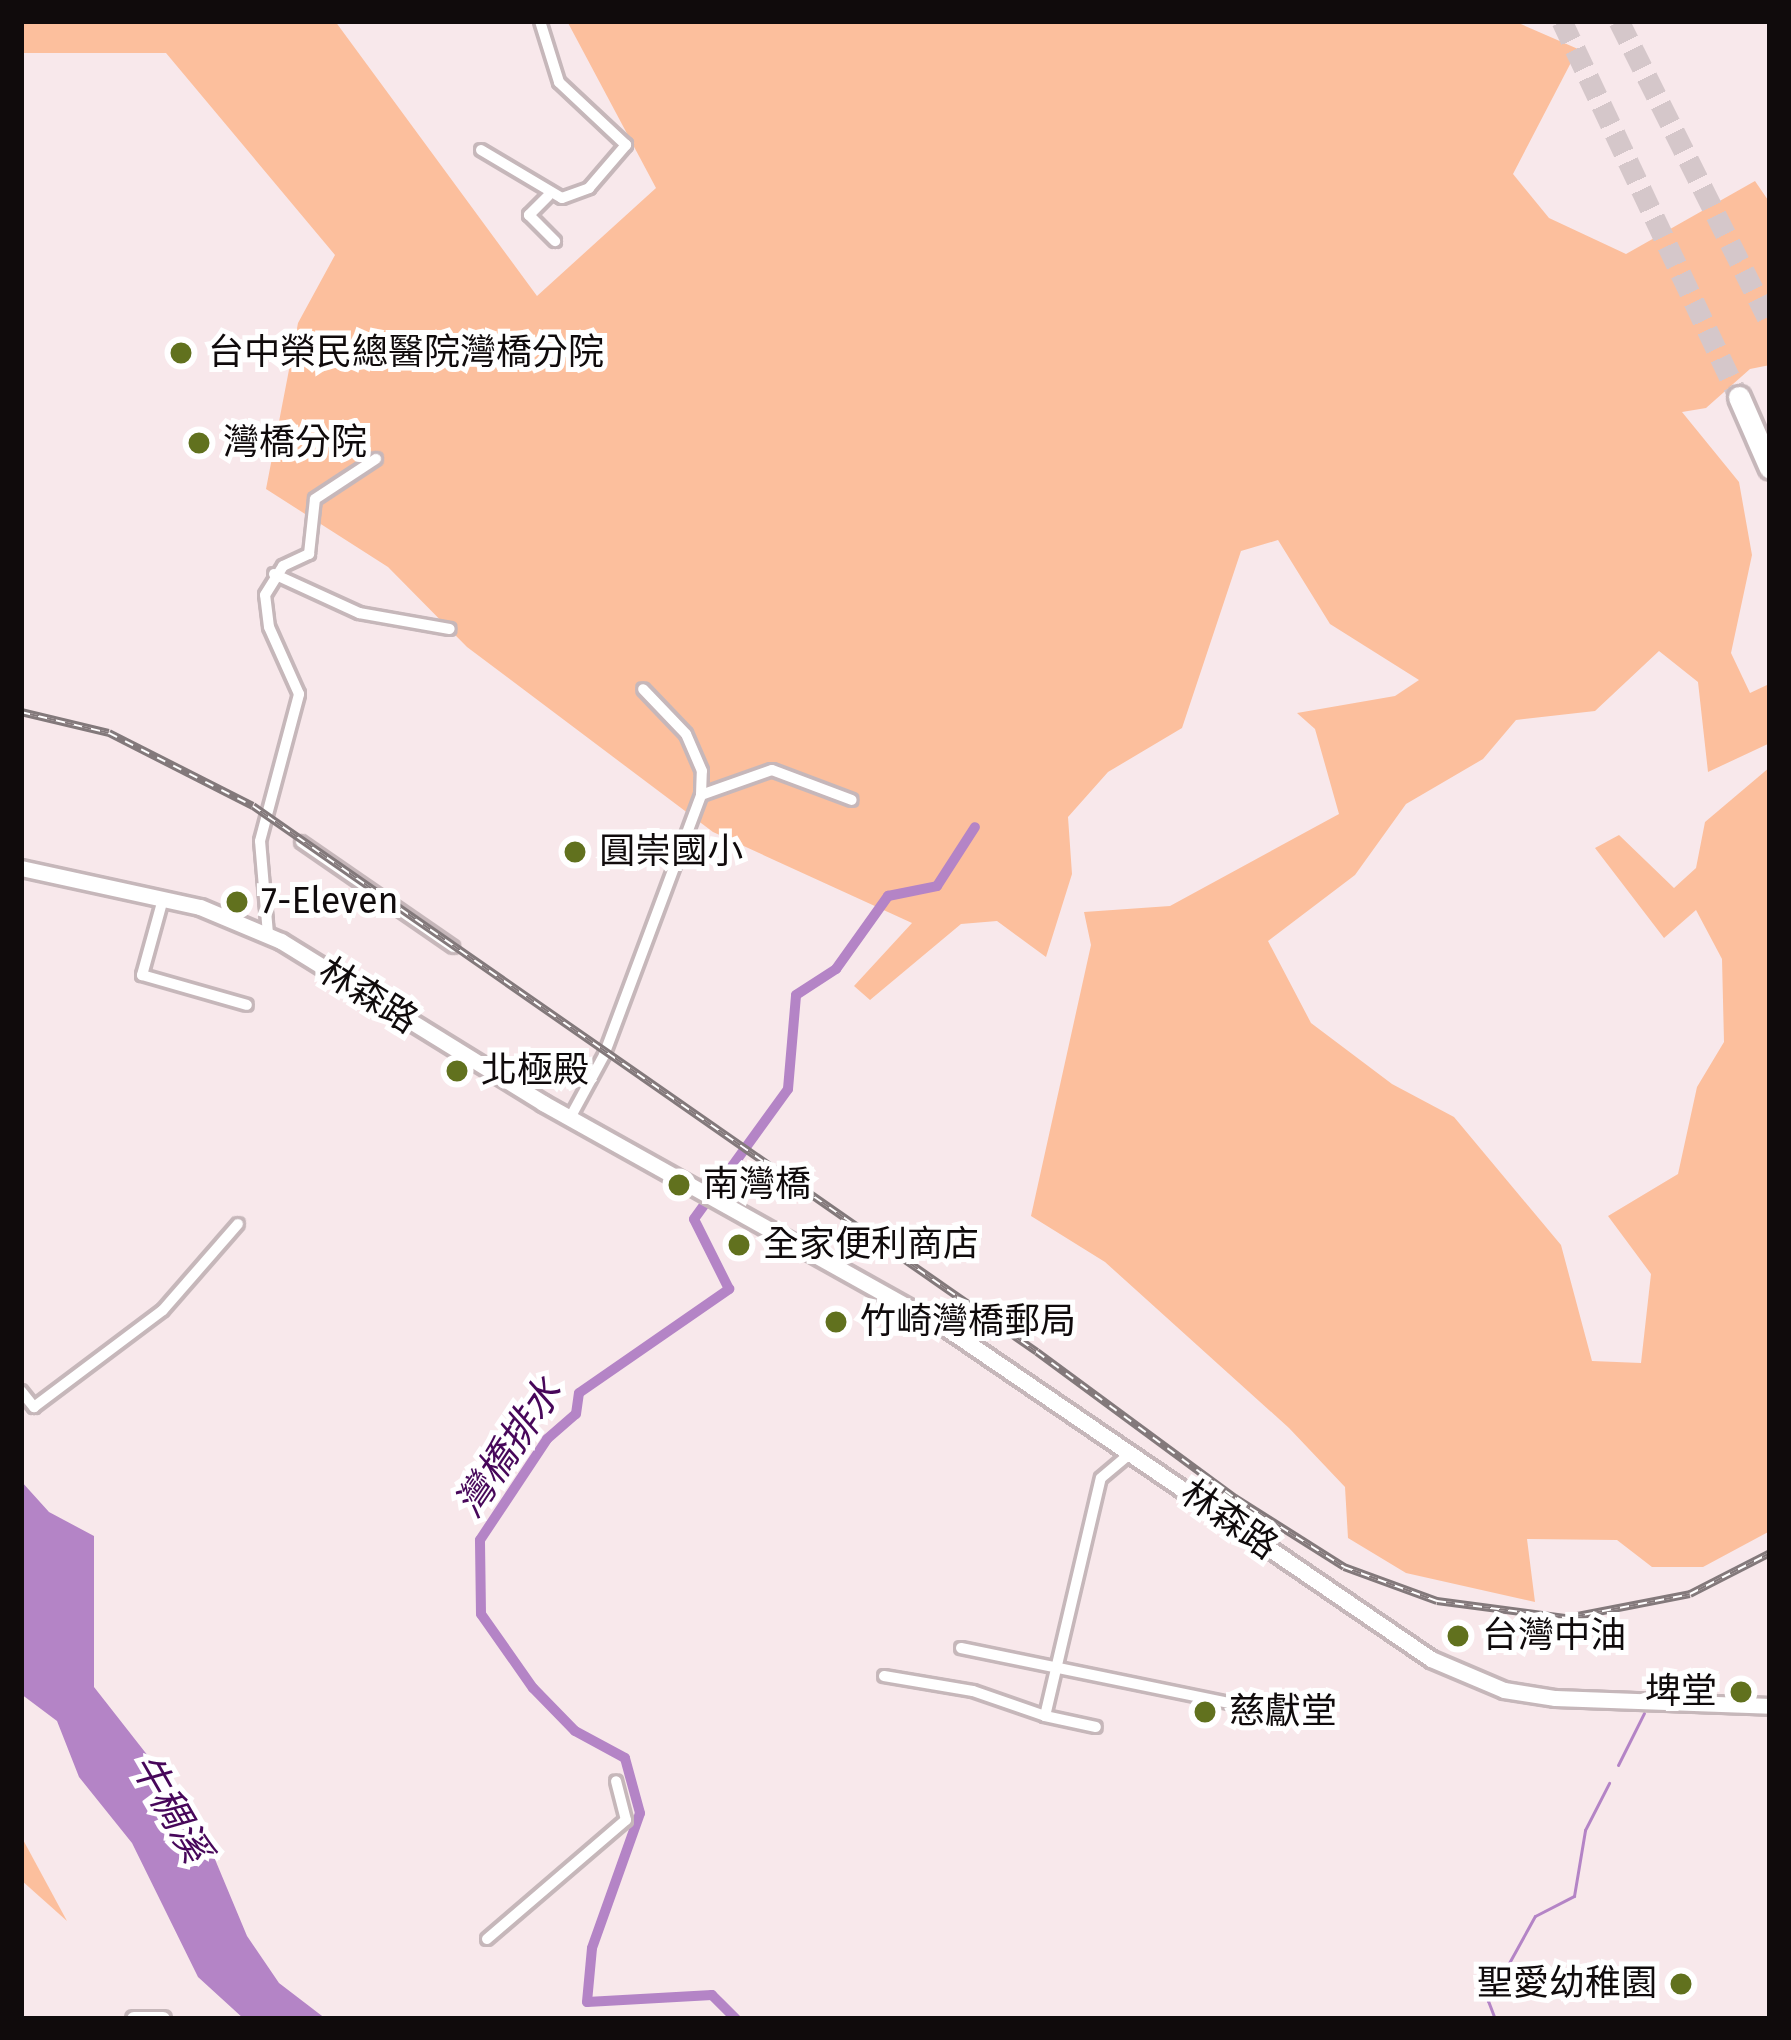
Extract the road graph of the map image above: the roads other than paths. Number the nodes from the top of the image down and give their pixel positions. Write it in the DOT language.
graph roads {
  1 [pos="540,21"];
  2 [pos="481,150"];
  3 [pos="548,196"];
  4 [pos="555,242"];
  5 [pos="1739,397"];
  6 [pos="376,459"];
  7 [pos="1770,469"];
  8 [pos="274,574"];
  9 [pos="450,629"];
  10 [pos="643,689"];
  11 [pos="701,795"];
  12 [pos="852,800"];
  13 [pos="302,842"];
  14 [pos="21,868"];
  15 [pos="163,899"];
  16 [pos="268,934"];
  17 [pos="453,947"];
  18 [pos="247,1005"];
  19 [pos="570,1118"];
  20 [pos="238,1224"];
  21 [pos="21,1391"];
  22 [pos="1131,1453"];
  23 [pos="961,1648"];
  24 [pos="1057,1668"];
  25 [pos="884,1676"];
  26 [pos="1770,1706"];
  27 [pos="1274,1712"];
  28 [pos="1045,1716"];
  29 [pos="1096,1727"];
  30 [pos="616,1781"];
  31 [pos="487,1939"];
  32 [pos="134,2019"];
  33 [pos="163,2019"];
  1 -- 3 [label="street"];
  2 -- 3 [label="street"];
  3 -- 4 [label="street"];
  5 -- 7 [label="highway"];
  6 -- 8 [label="street"];
  8 -- 9 [label="street"];
  8 -- 16 [label="street"];
  10 -- 11 [label="street"];
  11 -- 12 [label="street"];
  11 -- 19 [label="street"];
  13 -- 17 [label="street"];
  14 -- 15 [label="main road, 林森路"];
  15 -- 16 [label="main road, 林森路"];
  15 -- 18 [label="street"];
  16 -- 19 [label="main road, 林森路"];
  19 -- 22 [label="main road, 林森路"];
  20 -- 21 [label="street"];
  22 -- 24 [label="street"];
  22 -- 26 [label="main road, 林森路"];
  23 -- 24 [label="street"];
  24 -- 27 [label="street"];
  24 -- 28 [label="street"];
  25 -- 28 [label="street"];
  28 -- 29 [label="street"];
  30 -- 31 [label="street"];
  32 -- 33 [label="street"];
}
